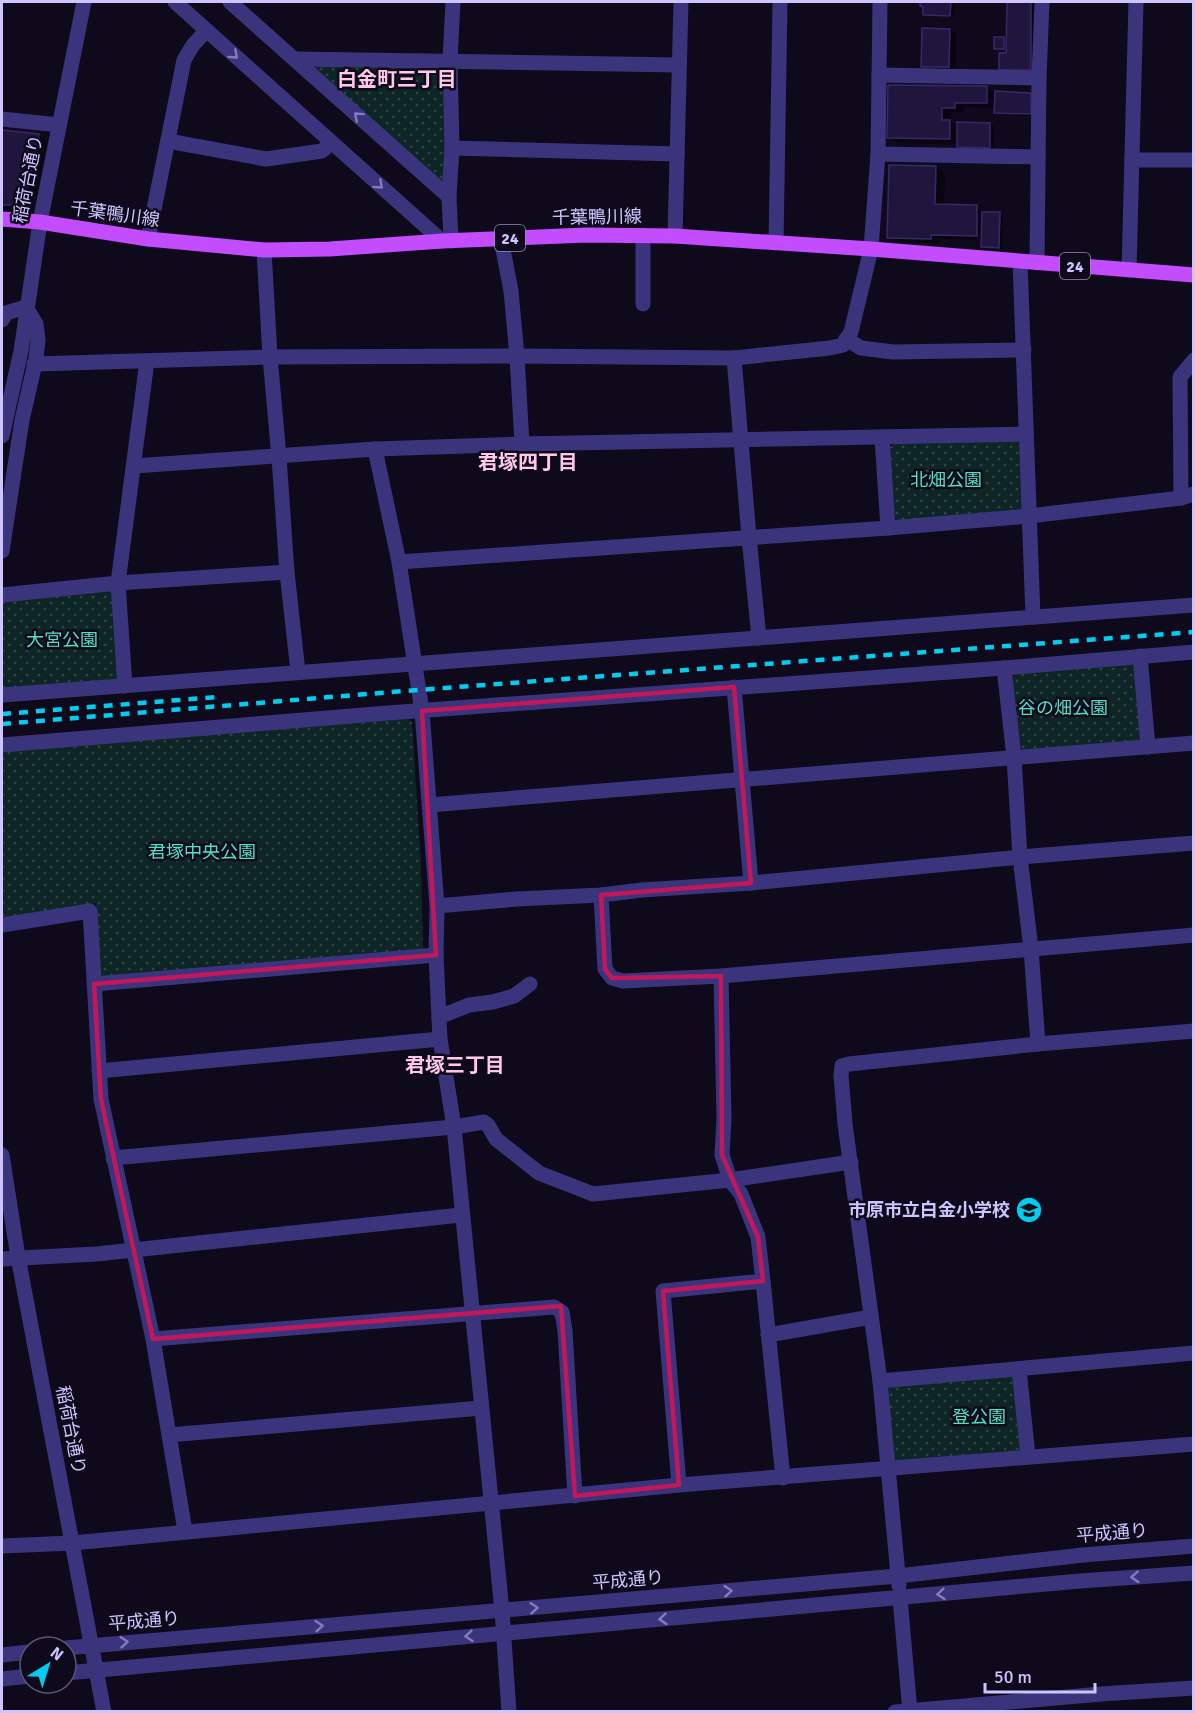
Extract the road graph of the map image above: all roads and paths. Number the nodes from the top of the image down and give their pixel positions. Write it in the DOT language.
graph roads {
  1 [pos="84,2"];
  2 [pos="175,2"];
  3 [pos="230,2"];
  4 [pos="453,2"];
  5 [pos="681,2"];
  6 [pos="780,2"];
  7 [pos="880,2"];
  8 [pos="1042,2"];
  9 [pos="1136,2"];
  10 [pos="207,31"];
  11 [pos="294,59"];
  12 [pos="450,60"];
  13 [pos="679,65"];
  14 [pos="879,75"];
  15 [pos="1039,78"];
  16 [pos="2,119"];
  17 [pos="59,125"];
  18 [pos="168,141"];
  19 [pos="331,143"];
  20 [pos="452,148"];
  21 [pos="677,154"];
  22 [pos="878,154"];
  23 [pos="1038,157"];
  24 [pos="1132,160"];
  25 [pos="1194,160"];
  26 [pos="449,197"];
  27 [pos="2,219"];
  28 [pos="40,222"];
  29 [pos="643,235"];
  30 [pos="675,236"];
  31 [pos="148,239"];
  32 [pos="501,239"];
  33 [pos="446,241"];
  34 [pos="776,243"];
  35 [pos="871,249"];
  36 [pos="264,250"];
  37 [pos="1020,262"];
  38 [pos="1037,263"];
  39 [pos="1129,270"];
  40 [pos="1194,275"];
  41 [pos="643,304"];
  42 [pos="26,307"];
  43 [pos="2,320"];
  44 [pos="846,339"];
  45 [pos="1024,350"];
  46 [pos="517,356"];
  47 [pos="270,357"];
  48 [pos="734,358"];
  49 [pos="1194,360"];
  50 [pos="147,361"];
  51 [pos="34,364"];
  52 [pos="1026,434"];
  53 [pos="2,436"];
  54 [pos="882,438"];
  55 [pos="741,440"];
  56 [pos="522,444"];
  57 [pos="375,449"];
  58 [pos="279,457"];
  59 [pos="134,466"];
  60 [pos="1187,496"];
  61 [pos="1029,516"];
  62 [pos="888,528"];
  63 [pos="749,537"];
  64 [pos="2,550"];
  65 [pos="399,562"];
  66 [pos="287,572"];
  67 [pos="118,583"];
  68 [pos="2,595"];
  69 [pos="1194,605"];
  70 [pos="1033,617"];
  71 [pos="759,638"];
  72 [pos="1194,652"];
  73 [pos="1140,656"];
  74 [pos="415,663"];
  75 [pos="1004,668"];
  76 [pos="298,672"];
  77 [pos="124,686"];
  78 [pos="734,687"];
  79 [pos="2,695"];
  80 [pos="422,711"];
  81 [pos="1194,743"];
  82 [pos="2,745"];
  83 [pos="1148,747"];
  84 [pos="1014,757"];
  85 [pos="741,779"];
  86 [pos="429,805"];
  87 [pos="1194,843"];
  88 [pos="1020,857"];
  89 [pos="751,883"];
  90 [pos="601,895"];
  91 [pos="437,906"];
  92 [pos="2,925"];
  93 [pos="1194,935"];
  94 [pos="1031,949"];
  95 [pos="436,955"];
  96 [pos="722,976"];
  97 [pos="94,984"];
  98 [pos="530,984"];
  99 [pos="439,1017"];
  100 [pos="1194,1031"];
  101 [pos="440,1039"];
  102 [pos="1038,1044"];
  103 [pos="99,1071"];
  104 [pos="454,1127"];
  105 [pos="2,1155"];
  106 [pos="113,1158"];
  107 [pos="851,1162"];
  108 [pos="730,1180"];
  109 [pos="461,1215"];
  110 [pos="134,1249"];
  111 [pos="18,1257"];
  112 [pos="2,1259"];
  113 [pos="763,1281"];
  114 [pos="471,1314"];
  115 [pos="871,1317"];
  116 [pos="768,1335"];
  117 [pos="153,1340"];
  118 [pos="1194,1353"];
  119 [pos="1020,1369"];
  120 [pos="880,1381"];
  121 [pos="481,1408"];
  122 [pos="169,1435"];
  123 [pos="1194,1444"];
  124 [pos="1028,1456"];
  125 [pos="887,1469"];
  126 [pos="783,1478"];
  127 [pos="679,1485"];
  128 [pos="575,1496"];
  129 [pos="491,1503"];
  130 [pos="185,1531"];
  131 [pos="73,1543"];
  132 [pos="2,1546"];
  133 [pos="1194,1546"];
  134 [pos="1194,1573"];
  135 [pos="898,1576"];
  136 [pos="900,1598"];
  137 [pos="502,1611"];
  138 [pos="504,1633"];
  139 [pos="92,1645"];
  140 [pos="78,1647"];
  141 [pos="18,1653"];
  142 [pos="2,1655"];
  143 [pos="96,1670"];
  144 [pos="78,1672"];
  145 [pos="18,1677"];
  146 [pos="2,1679"];
  147 [pos="1194,1688"];
  148 [pos="905,1711"];
  149 [pos="104,1712"];
  150 [pos="509,1712"];
  1 -- 17 [label="street, 稲荷台通り"];
  2 -- 10 [label="street"];
  3 -- 11 [label="street"];
  4 -- 12 [label="street"];
  5 -- 13 [label="street"];
  6 -- 34 [label="street"];
  7 -- 14 [label="street"];
  8 -- 15 [label="street"];
  9 -- 24 [label="street"];
  10 -- 18 [label="street"];
  10 -- 19 [label="street, one-way"];
  11 -- 12 [label="street"];
  26 -- 11 [label="street, one-way"];
  12 -- 13 [label="street"];
  12 -- 20 [label="street"];
  13 -- 21 [label="street"];
  14 -- 15 [label="street"];
  14 -- 22 [label="street"];
  15 -- 23 [label="street"];
  16 -- 17 [label="street"];
  17 -- 28 [label="street, 稲荷台通り"];
  18 -- 19 [label="street"];
  18 -- 31 [label="street"];
  19 -- 33 [label="street, one-way"];
  20 -- 21 [label="street"];
  20 -- 26 [label="street"];
  21 -- 30 [label="street"];
  22 -- 23 [label="street"];
  22 -- 35 [label="street"];
  23 -- 38 [label="street"];
  24 -- 25 [label="street"];
  24 -- 39 [label="street"];
  26 -- 33 [label="street"];
  27 -- 28 [label="main road, 千葉鴨川線 / 24"];
  28 -- 31 [label="main road, 千葉鴨川線 / 24"];
  28 -- 42 [label="street, 稲荷台通り"];
  29 -- 30 [label="main road, 千葉鴨川線 / 24"];
  29 -- 32 [label="main road, 千葉鴨川線 / 24"];
  29 -- 41 [label="street"];
  30 -- 34 [label="main road, 千葉鴨川線 / 24"];
  31 -- 36 [label="main road, 千葉鴨川線 / 24"];
  32 -- 33 [label="main road, 千葉鴨川線 / 24"];
  32 -- 46 [label="street"];
  33 -- 36 [label="main road, 千葉鴨川線 / 24"];
  34 -- 35 [label="main road, 千葉鴨川線 / 24"];
  35 -- 37 [label="main road, 千葉鴨川線 / 24"];
  35 -- 44 [label="street"];
  36 -- 47 [label="street"];
  37 -- 38 [label="main road, 千葉鴨川線 / 24"];
  37 -- 45 [label="street"];
  38 -- 39 [label="main road, 千葉鴨川線 / 24"];
  39 -- 40 [label="main road, 千葉鴨川線 / 24"];
  42 -- 43 [label="street"];
  42 -- 51 [label="street"];
  42 -- 53 [label="street, 稲荷台通り"];
  44 -- 45 [label="street"];
  44 -- 48 [label="street"];
  45 -- 52 [label="street"];
  46 -- 47 [label="street"];
  46 -- 48 [label="street"];
  46 -- 56 [label="street"];
  47 -- 50 [label="street"];
  47 -- 58 [label="street"];
  48 -- 55 [label="street"];
  49 -- 60 [label="street"];
  50 -- 51 [label="street"];
  50 -- 59 [label="street"];
  51 -- 64 [label="street"];
  52 -- 54 [label="street"];
  52 -- 61 [label="street"];
  54 -- 55 [label="street"];
  54 -- 62 [label="street"];
  55 -- 56 [label="street"];
  55 -- 63 [label="street"];
  56 -- 57 [label="street"];
  57 -- 58 [label="street"];
  57 -- 65 [label="street"];
  58 -- 59 [label="street"];
  58 -- 66 [label="street"];
  59 -- 67 [label="street"];
  60 -- 61 [label="street"];
  61 -- 62 [label="street"];
  61 -- 70 [label="street"];
  62 -- 63 [label="street"];
  63 -- 65 [label="street"];
  63 -- 71 [label="street"];
  65 -- 74 [label="street"];
  66 -- 67 [label="street"];
  66 -- 76 [label="street"];
  67 -- 68 [label="street"];
  67 -- 77 [label="street"];
  69 -- 70 [label="street"];
  70 -- 71 [label="street"];
  71 -- 74 [label="street"];
  72 -- 73 [label="street"];
  73 -- 75 [label="street"];
  73 -- 83 [label="street"];
  74 -- 76 [label="street"];
  74 -- 80 [label="street"];
  75 -- 78 [label="street"];
  75 -- 84 [label="street"];
  76 -- 77 [label="street"];
  77 -- 79 [label="street"];
  78 -- 80 [label="street"];
  78 -- 85 [label="street"];
  80 -- 82 [label="street"];
  80 -- 86 [label="street"];
  81 -- 83 [label="street"];
  83 -- 84 [label="street"];
  84 -- 85 [label="street"];
  84 -- 88 [label="street"];
  85 -- 86 [label="street"];
  85 -- 89 [label="street"];
  86 -- 91 [label="street"];
  87 -- 88 [label="street"];
  88 -- 89 [label="street"];
  88 -- 94 [label="street"];
  89 -- 90 [label="street"];
  90 -- 91 [label="street"];
  90 -- 96 [label="street"];
  91 -- 95 [label="street"];
  92 -- 97 [label="street"];
  93 -- 94 [label="street"];
  94 -- 96 [label="street"];
  94 -- 102 [label="street"];
  95 -- 97 [label="street"];
  95 -- 99 [label="street"];
  96 -- 108 [label="street"];
  97 -- 103 [label="street"];
  98 -- 99 [label="street"];
  99 -- 101 [label="street"];
  100 -- 102 [label="street"];
  101 -- 103 [label="street"];
  101 -- 104 [label="street"];
  102 -- 107 [label="street"];
  103 -- 106 [label="street"];
  104 -- 106 [label="street"];
  104 -- 108 [label="street"];
  104 -- 109 [label="street"];
  105 -- 111 [label="street, 稲荷台通り"];
  106 -- 110 [label="street"];
  107 -- 108 [label="street"];
  107 -- 115 [label="street"];
  108 -- 113 [label="street"];
  109 -- 110 [label="street"];
  109 -- 114 [label="street"];
  110 -- 111 [label="street"];
  110 -- 117 [label="street"];
  111 -- 112 [label="street"];
  111 -- 131 [label="street, 稲荷台通り"];
  113 -- 116 [label="street"];
  113 -- 127 [label="street"];
  114 -- 117 [label="street"];
  114 -- 121 [label="street"];
  114 -- 128 [label="street"];
  115 -- 116 [label="street"];
  115 -- 120 [label="street"];
  116 -- 126 [label="street"];
  117 -- 122 [label="street"];
  118 -- 119 [label="street"];
  119 -- 120 [label="street"];
  119 -- 124 [label="street"];
  120 -- 125 [label="street"];
  121 -- 122 [label="street"];
  121 -- 129 [label="street"];
  122 -- 130 [label="street"];
  123 -- 124 [label="street"];
  124 -- 125 [label="street"];
  125 -- 126 [label="street"];
  125 -- 135 [label="street"];
  126 -- 127 [label="street"];
  127 -- 128 [label="street"];
  128 -- 129 [label="street"];
  129 -- 130 [label="street"];
  129 -- 137 [label="street"];
  130 -- 131 [label="street"];
  131 -- 132 [label="street"];
  131 -- 139 [label="street, 稲荷台通り"];
  133 -- 135 [label="street, 平成通り"];
  134 -- 136 [label="street, one-way"];
  135 -- 136 [label="street"];
  137 -- 135 [label="street, 平成通り, one-way"];
  136 -- 138 [label="street, one-way"];
  136 -- 148 [label="street"];
  137 -- 138 [label="street"];
  139 -- 137 [label="street, 平成通り, one-way"];
  138 -- 143 [label="street, one-way"];
  138 -- 150 [label="street"];
  139 -- 140 [label="street, 平成通り"];
  139 -- 143 [label="street, 稲荷台通り"];
  141 -- 142 [label="street"];
  143 -- 144 [label="street"];
  143 -- 149 [label="street, 稲荷台通り"];
  145 -- 146 [label="street"];
  147 -- 148 [label="street"];
}
